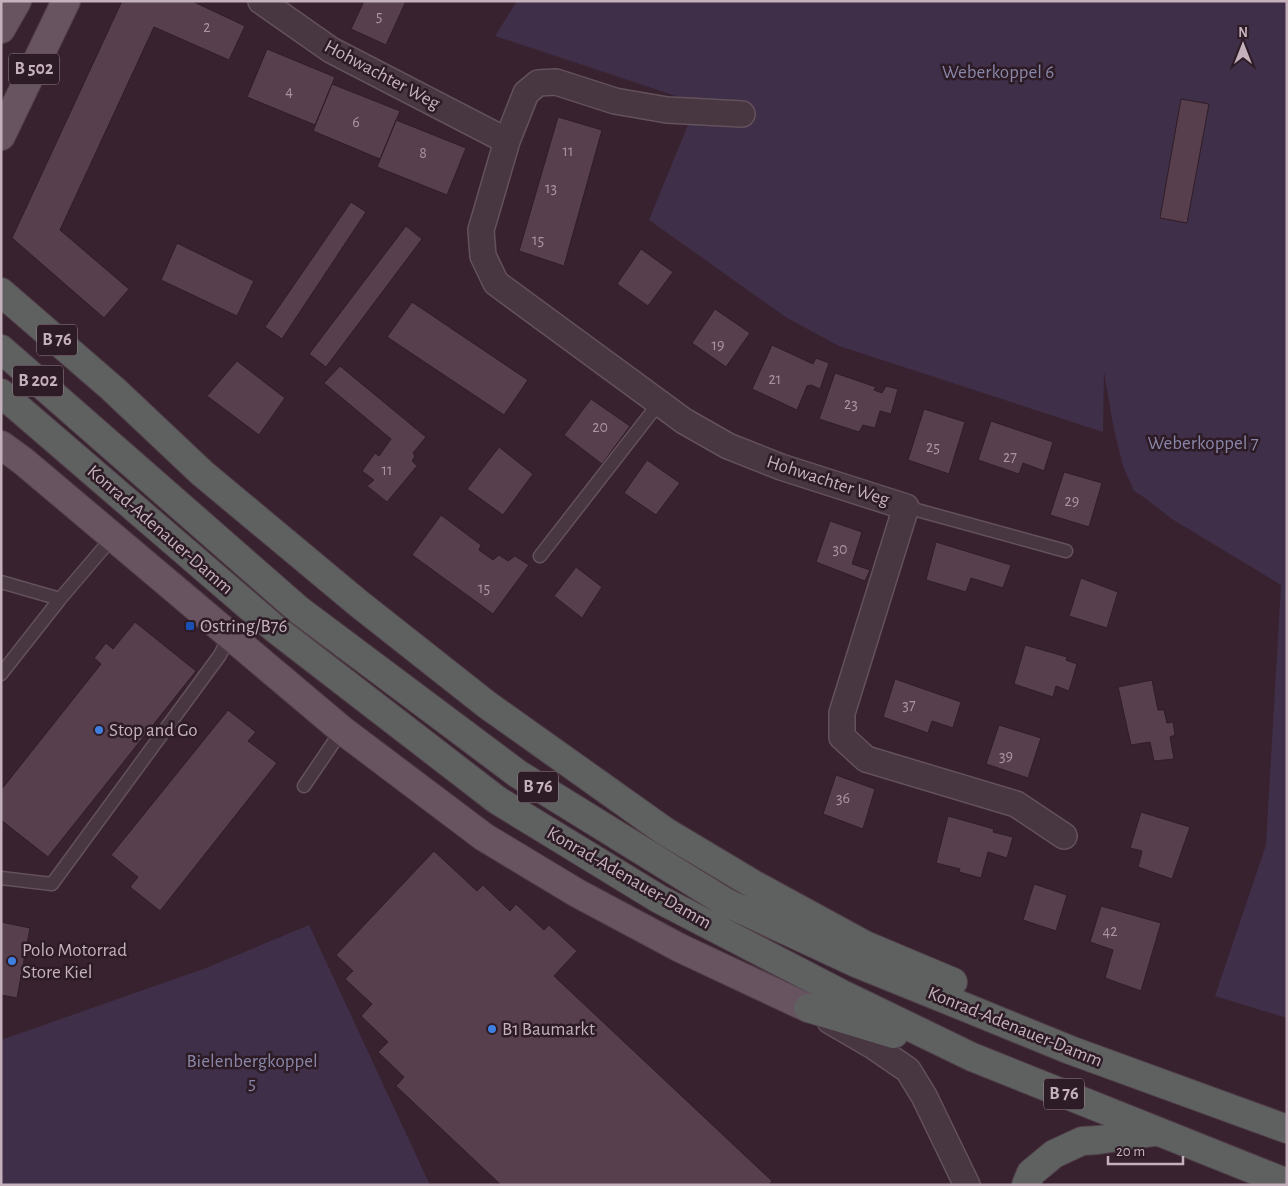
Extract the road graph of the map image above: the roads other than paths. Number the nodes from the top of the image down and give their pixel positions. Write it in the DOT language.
graph roads {
  1 [pos="17,1"];
  2 [pos="66,1"];
  3 [pos="261,1"];
  4 [pos="1,29"];
  5 [pos="742,114"];
  6 [pos="1,136"];
  7 [pos="507,141"];
  8 [pos="1,292"];
  9 [pos="1,349"];
  10 [pos="1,393"];
  11 [pos="659,403"];
  12 [pos="75,413"];
  13 [pos="1,445"];
  14 [pos="12,460"];
  15 [pos="906,508"];
  16 [pos="112,538"];
  17 [pos="1066,550"];
  18 [pos="540,556"];
  19 [pos="1,582"];
  20 [pos="60,599"];
  21 [pos="230,636"];
  22 [pos="1,674"];
  23 [pos="342,730"];
  24 [pos="304,786"];
  25 [pos="1064,836"];
  26 [pos="1,878"];
  27 [pos="808,1008"];
  28 [pos="1070,1050"];
  29 [pos="972,1057"];
  30 [pos="1287,1129"];
  31 [pos="1155,1131"];
  32 [pos="1287,1183"];
  33 [pos="967,1185"];
  34 [pos="1026,1185"];
  1 -- 4 [label="main road, B 502"];
  2 -- 6 [label="main road, B 502"];
  3 -- 7 [label="street, Hohwachter Weg"];
  5 -- 7 [label="street, Hohwachter Weg"];
  7 -- 11 [label="street, Hohwachter Weg"];
  8 -- 28 [label="highway, B 76"];
  9 -- 12 [label="highway, B 202"];
  10 -- 29 [label="highway, Konrad-Adenauer-Damm / B 76"];
  11 -- 15 [label="street, Hohwachter Weg"];
  11 -- 18 [label="lane"];
  12 -- 28 [label="highway, Konrad-Adenauer-Damm / B 76"];
  13 -- 14 [label="main road, Konrad-Adenauer-Damm"];
  14 -- 16 [label="main road, Konrad-Adenauer-Damm"];
  15 -- 17 [label="lane"];
  15 -- 25 [label="street, Hohwachter Weg"];
  16 -- 20 [label="lane"];
  16 -- 21 [label="main road, Konrad-Adenauer-Damm"];
  19 -- 20 [label="lane"];
  20 -- 22 [label="lane"];
  21 -- 23 [label="main road, Konrad-Adenauer-Damm"];
  21 -- 26 [label="lane"];
  23 -- 24 [label="lane"];
  23 -- 27 [label="main road, Konrad-Adenauer-Damm"];
  27 -- 29 [label="highway, B 76"];
  27 -- 33 [label="street"];
  28 -- 30 [label="highway, Konrad-Adenauer-Damm / B 76"];
  29 -- 31 [label="highway, Konrad-Adenauer-Damm / B 76"];
  31 -- 32 [label="highway, Konrad-Adenauer-Damm / B 76"];
  31 -- 34 [label="highway"];
}
